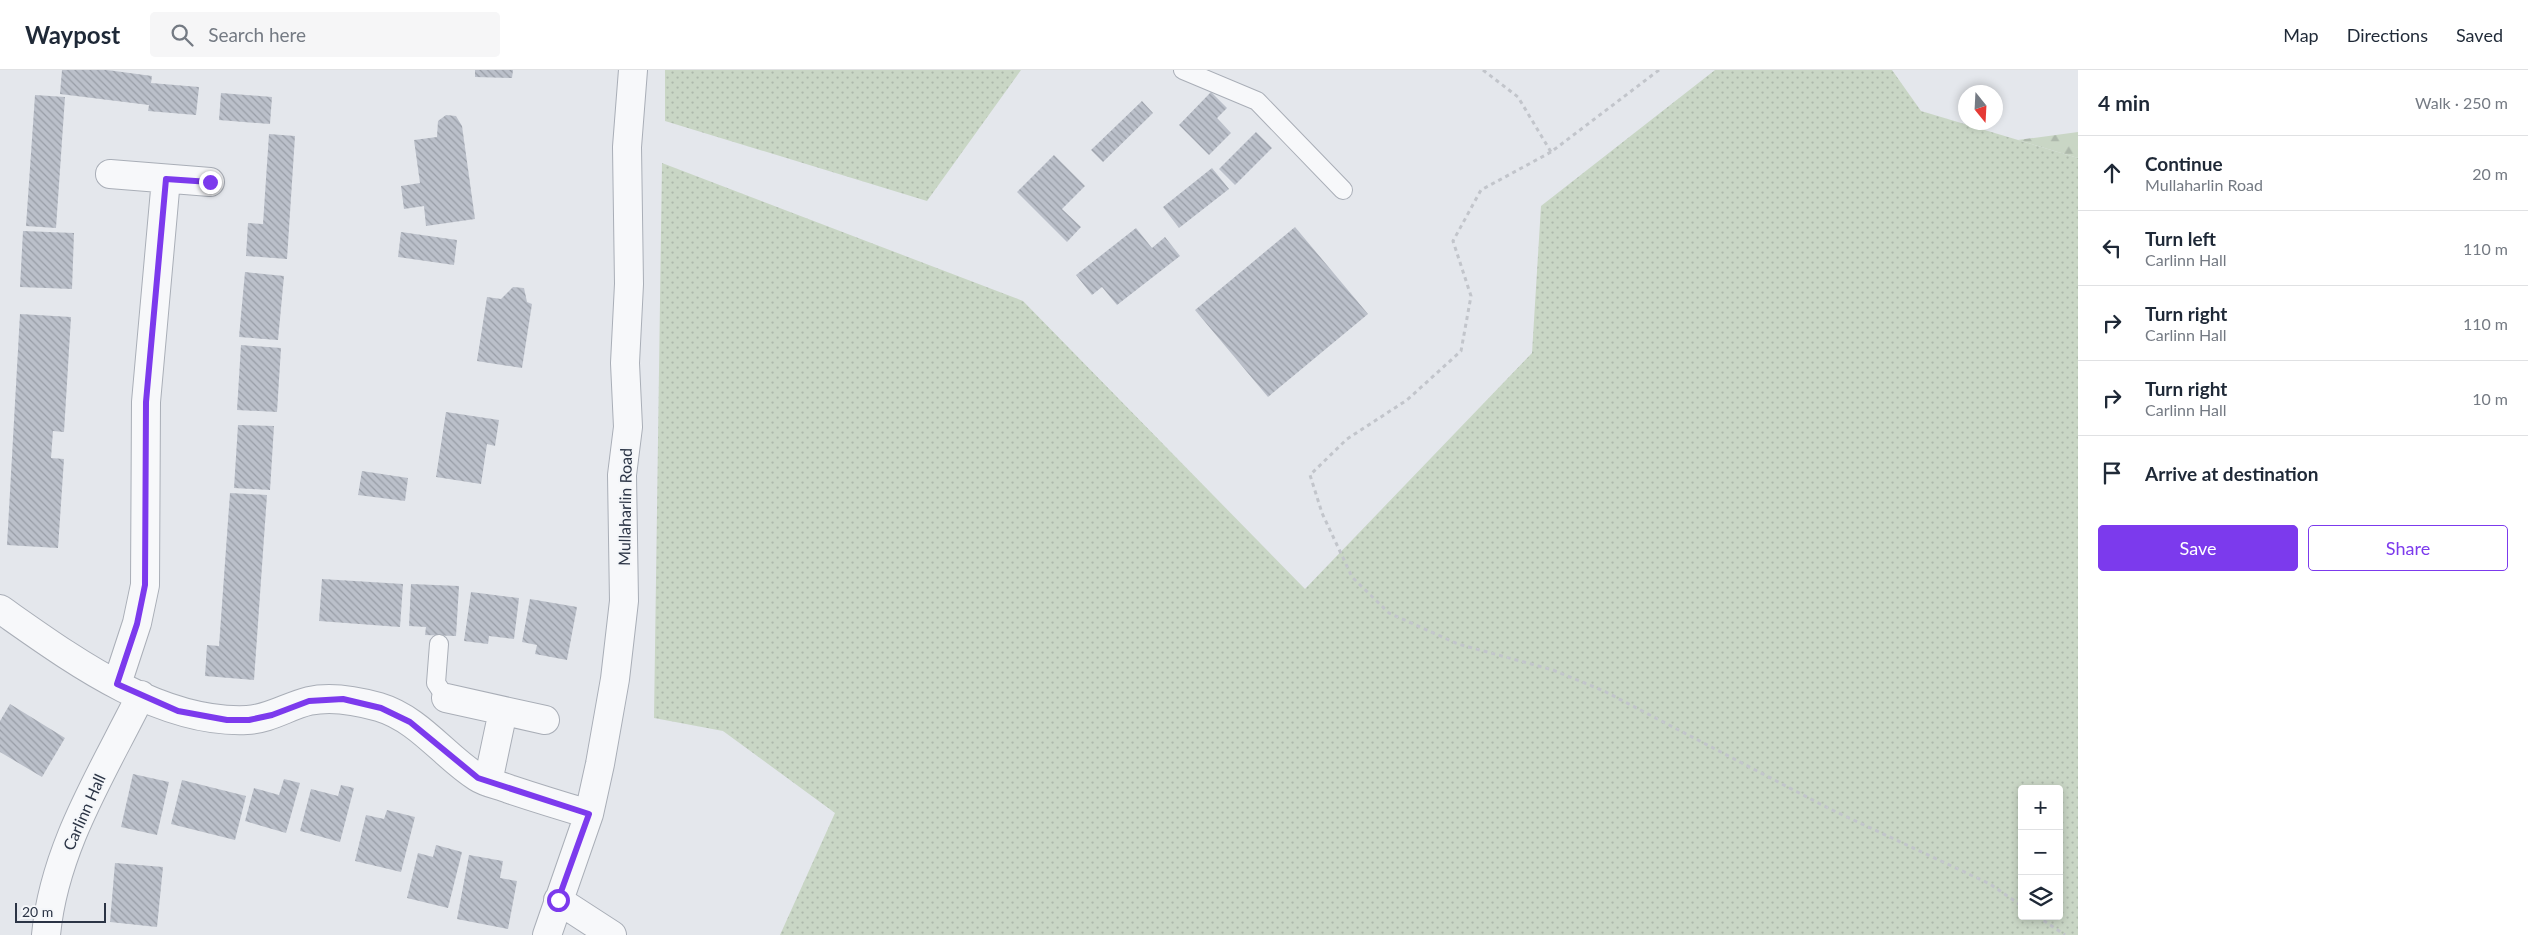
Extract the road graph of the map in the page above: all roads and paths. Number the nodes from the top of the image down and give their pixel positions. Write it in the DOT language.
graph roads {
  1 [pos="634,70"];
  2 [pos="1183,70"];
  3 [pos="1484,70"];
  4 [pos="1659,70"];
  5 [pos="1551,152"];
  6 [pos="110,174"];
  7 [pos="166,179"];
  8 [pos="210,182"];
  9 [pos="1343,190"];
  10 [pos="0,609"];
  11 [pos="439,644"];
  12 [pos="129,689"];
  13 [pos="446,698"];
  14 [pos="503,711"];
  15 [pos="545,720"];
  16 [pos="488,782"];
  17 [pos="589,814"];
  18 [pos="558,900"];
  19 [pos="2018,903"];
  20 [pos="2043,920"];
  21 [pos="46,935"];
  22 [pos="547,935"];
  23 [pos="612,935"];
  24 [pos="2065,935"];
  1 -- 17 [label="street, Mullaharlin Road"];
  2 -- 9 [label="lane"];
  3 -- 5 [label="path"];
  4 -- 5 [label="path"];
  5 -- 19 [label="path"];
  6 -- 7 [label="street"];
  7 -- 8 [label="street"];
  7 -- 12 [label="street, Carlinn Hall"];
  10 -- 12 [label="street"];
  11 -- 13 [label="lane"];
  12 -- 16 [label="street"];
  12 -- 21 [label="street, Carlinn Hall"];
  13 -- 14 [label="street"];
  14 -- 15 [label="street"];
  14 -- 16 [label="street"];
  16 -- 17 [label="street"];
  17 -- 18 [label="street, Mullaharlin Road"];
  18 -- 22 [label="street, Mullaharlin Road"];
  18 -- 23 [label="street"];
  20 -- 24 [label="path"];
}
